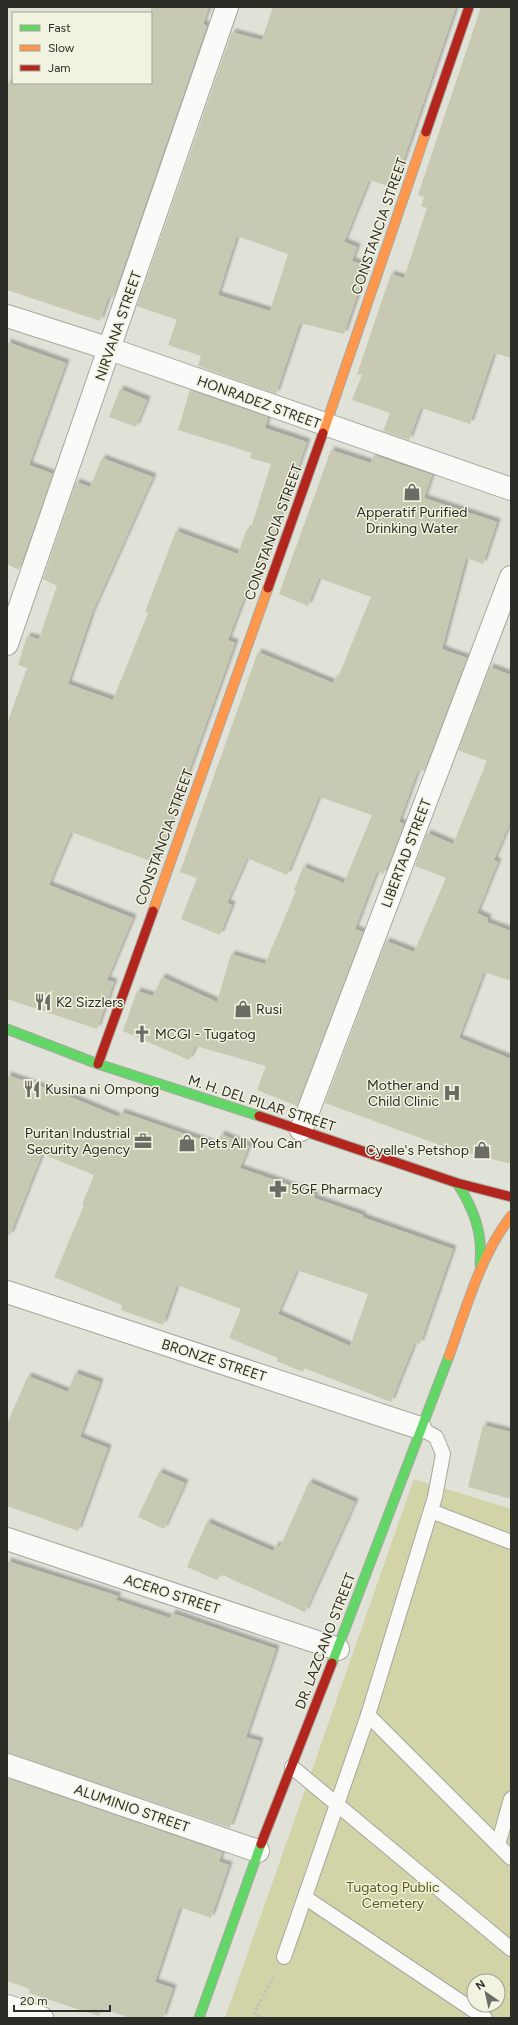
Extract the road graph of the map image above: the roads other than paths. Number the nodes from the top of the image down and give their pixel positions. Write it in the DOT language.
graph roads {
  1 [pos="227,7"];
  2 [pos="469,7"];
  3 [pos="7,316"];
  4 [pos="110,349"];
  5 [pos="326,426"];
  6 [pos="511,489"];
  7 [pos="511,577"];
  8 [pos="7,644"];
  9 [pos="7,1029"];
  10 [pos="98,1064"];
  11 [pos="301,1130"];
  12 [pos="457,1184"];
  13 [pos="511,1197"];
  14 [pos="511,1216"];
  15 [pos="479,1275"];
  16 [pos="7,1292"];
  17 [pos="420,1428"];
  18 [pos="431,1511"];
  19 [pos="7,1539"];
  20 [pos="511,1542"];
  21 [pos="338,1649"];
  22 [pos="368,1715"];
  23 [pos="7,1765"];
  24 [pos="292,1767"];
  25 [pos="511,1799"];
  26 [pos="338,1804"];
  27 [pos="498,1845"];
  28 [pos="258,1851"];
  29 [pos="511,1858"];
  30 [pos="306,1898"];
  31 [pos="511,1948"];
  32 [pos="284,1957"];
  33 [pos="7,2006"];
  34 [pos="42,2018"];
  35 [pos="199,2018"];
  36 [pos="485,2018"];
  1 -- 4 [label="street, NIRVANA STREET"];
  2 -- 5 [label="street, CONSTANCIA STREET"];
  3 -- 4 [label="street, HONRADEZ STREET"];
  4 -- 5 [label="street, HONRADEZ STREET"];
  4 -- 8 [label="street, NIRVANA STREET"];
  5 -- 6 [label="street, HONRADEZ STREET"];
  5 -- 10 [label="street, CONSTANCIA STREET"];
  7 -- 11 [label="street, LIBERTAD STREET"];
  9 -- 10 [label="street, M. H. DEL PILAR STREET"];
  10 -- 11 [label="street, M. H. DEL PILAR STREET"];
  11 -- 12 [label="street, M. H. DEL PILAR STREET"];
  12 -- 13 [label="street, M. H. DEL PILAR STREET"];
  12 -- 15 [label="street, DR. LAZCANO STREET"];
  14 -- 15 [label="street, DR. LAZCANO STREET"];
  15 -- 17 [label="street, DR. LAZCANO STREET"];
  16 -- 17 [label="street, BRONZE STREET"];
  17 -- 18 [label="lane"];
  17 -- 21 [label="street, DR. LAZCANO STREET"];
  18 -- 20 [label="lane"];
  18 -- 22 [label="lane"];
  19 -- 21 [label="street, ACERO STREET"];
  21 -- 24 [label="street, DR. LAZCANO STREET"];
  22 -- 26 [label="lane"];
  22 -- 27 [label="lane"];
  23 -- 28 [label="street, ALUMINIO STREET"];
  24 -- 26 [label="lane"];
  24 -- 28 [label="street, DR. LAZCANO STREET"];
  25 -- 27 [label="lane"];
  26 -- 30 [label="lane"];
  26 -- 31 [label="lane"];
  27 -- 29 [label="lane"];
  28 -- 35 [label="street, DR. LAZCANO STREET"];
  30 -- 32 [label="lane"];
  30 -- 36 [label="lane"];
  33 -- 34 [label="street"];
}
